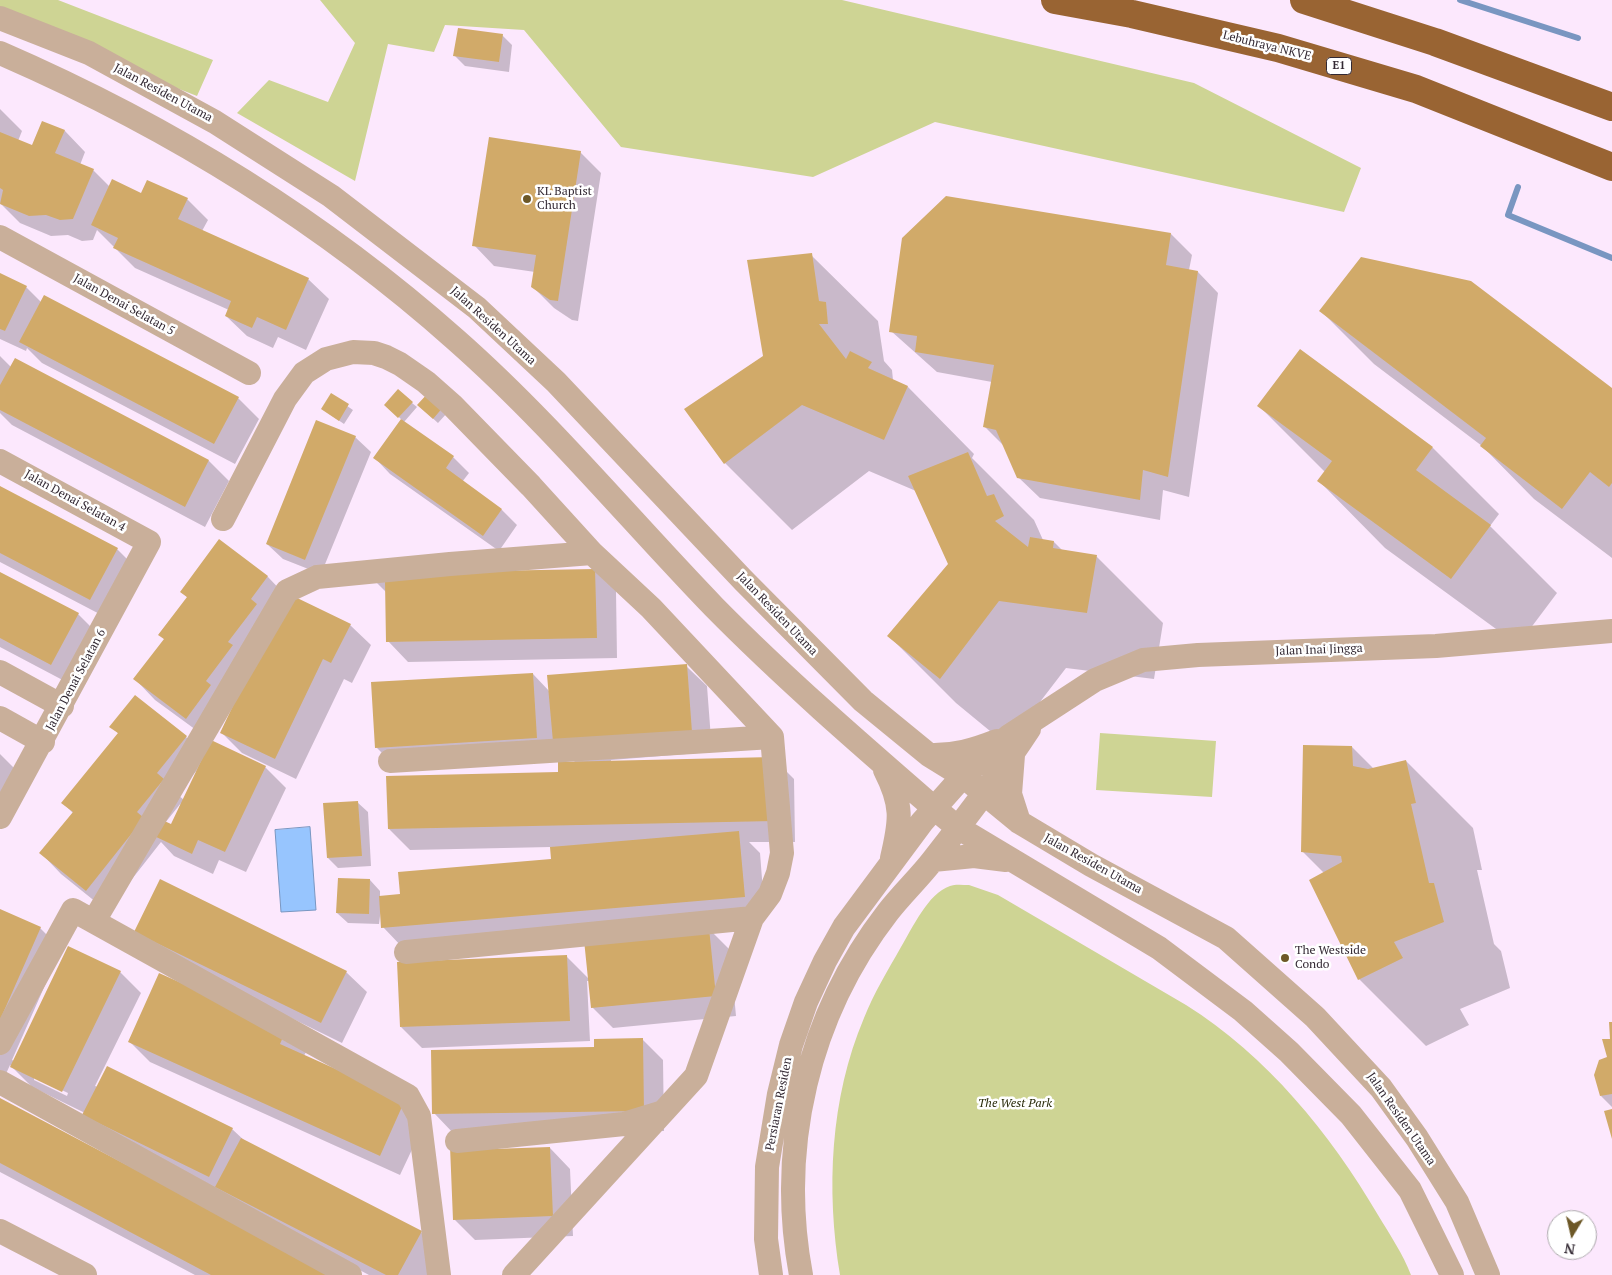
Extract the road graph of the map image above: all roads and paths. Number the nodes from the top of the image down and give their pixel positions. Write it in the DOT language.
graph roads {
  1 [pos="1055,0"];
  2 [pos="1304,0"];
  3 [pos="0,18"];
  4 [pos="0,54"];
  5 [pos="1612,107"];
  6 [pos="1612,167"];
  7 [pos="0,237"];
  8 [pos="249,373"];
  9 [pos="597,427"];
  10 [pos="567,450"];
  11 [pos="0,461"];
  12 [pos="223,519"];
  13 [pos="150,542"];
  14 [pos="592,553"];
  15 [pos="1612,631"];
  16 [pos="0,672"];
  17 [pos="62,706"];
  18 [pos="0,718"];
  19 [pos="772,737"];
  20 [pos="43,742"];
  21 [pos="1011,745"];
  22 [pos="929,755"];
  23 [pos="390,761"];
  24 [pos="881,762"];
  25 [pos="962,776"];
  26 [pos="985,794"];
  27 [pos="934,808"];
  28 [pos="0,817"];
  29 [pos="1019,822"];
  30 [pos="957,827"];
  31 [pos="933,860"];
  32 [pos="1015,862"];
  33 [pos="890,864"];
  34 [pos="752,918"];
  35 [pos="94,921"];
  36 [pos="406,952"];
  37 [pos="0,1043"];
  38 [pos="0,1082"];
  39 [pos="662,1113"];
  40 [pos="457,1141"];
  41 [pos="0,1231"];
  42 [pos="85,1275"];
  43 [pos="350,1275"];
  44 [pos="439,1275"];
  45 [pos="514,1275"];
  46 [pos="770,1275"];
  47 [pos="801,1275"];
  48 [pos="1452,1275"];
  49 [pos="1488,1275"];
  1 -- 6 [label="highway, Lebuhraya NKVE / E1"];
  2 -- 5 [label="highway"];
  3 -- 9 [label="street, Jalan Residen Utama"];
  4 -- 10 [label="street"];
  7 -- 8 [label="street, Jalan Denai Selatan 5"];
  9 -- 10 [label="street"];
  9 -- 22 [label="street, Jalan Residen Utama"];
  10 -- 24 [label="street"];
  11 -- 13 [label="street, Jalan Denai Selatan 4"];
  12 -- 14 [label="street"];
  13 -- 17 [label="street, Jalan Denai Selatan 6"];
  14 -- 19 [label="street"];
  14 -- 35 [label="street"];
  15 -- 21 [label="street, Jalan Inai Jingga"];
  16 -- 17 [label="street"];
  17 -- 20 [label="street, Jalan Denai Selatan 6"];
  18 -- 20 [label="street"];
  19 -- 23 [label="street"];
  19 -- 34 [label="street"];
  20 -- 28 [label="street, Jalan Denai Selatan 6"];
  21 -- 22 [label="street"];
  21 -- 25 [label="street, Jalan Inai Jingga"];
  21 -- 26 [label="street, Jalan Inai Jingga"];
  21 -- 29 [label="street"];
  22 -- 25 [label="street, Jalan Residen Utama"];
  24 -- 27 [label="street"];
  24 -- 33 [label="street"];
  25 -- 26 [label="street, Jalan Residen Utama"];
  25 -- 27 [label="street, Persiaran Residen"];
  26 -- 29 [label="street, Jalan Residen Utama"];
  26 -- 30 [label="street, Persiaran Residen"];
  27 -- 30 [label="street"];
  27 -- 33 [label="street, Persiaran Residen"];
  29 -- 49 [label="street, Jalan Residen Utama"];
  30 -- 31 [label="street, Persiaran Residen"];
  30 -- 32 [label="street"];
  31 -- 32 [label="street"];
  31 -- 47 [label="street, Persiaran Residen"];
  32 -- 48 [label="street"];
  33 -- 46 [label="street, Persiaran Residen"];
  34 -- 36 [label="street"];
  34 -- 39 [label="street"];
  35 -- 37 [label="street"];
  35 -- 44 [label="street"];
  38 -- 43 [label="street"];
  39 -- 40 [label="street"];
  39 -- 45 [label="street"];
  41 -- 42 [label="street"];
}
